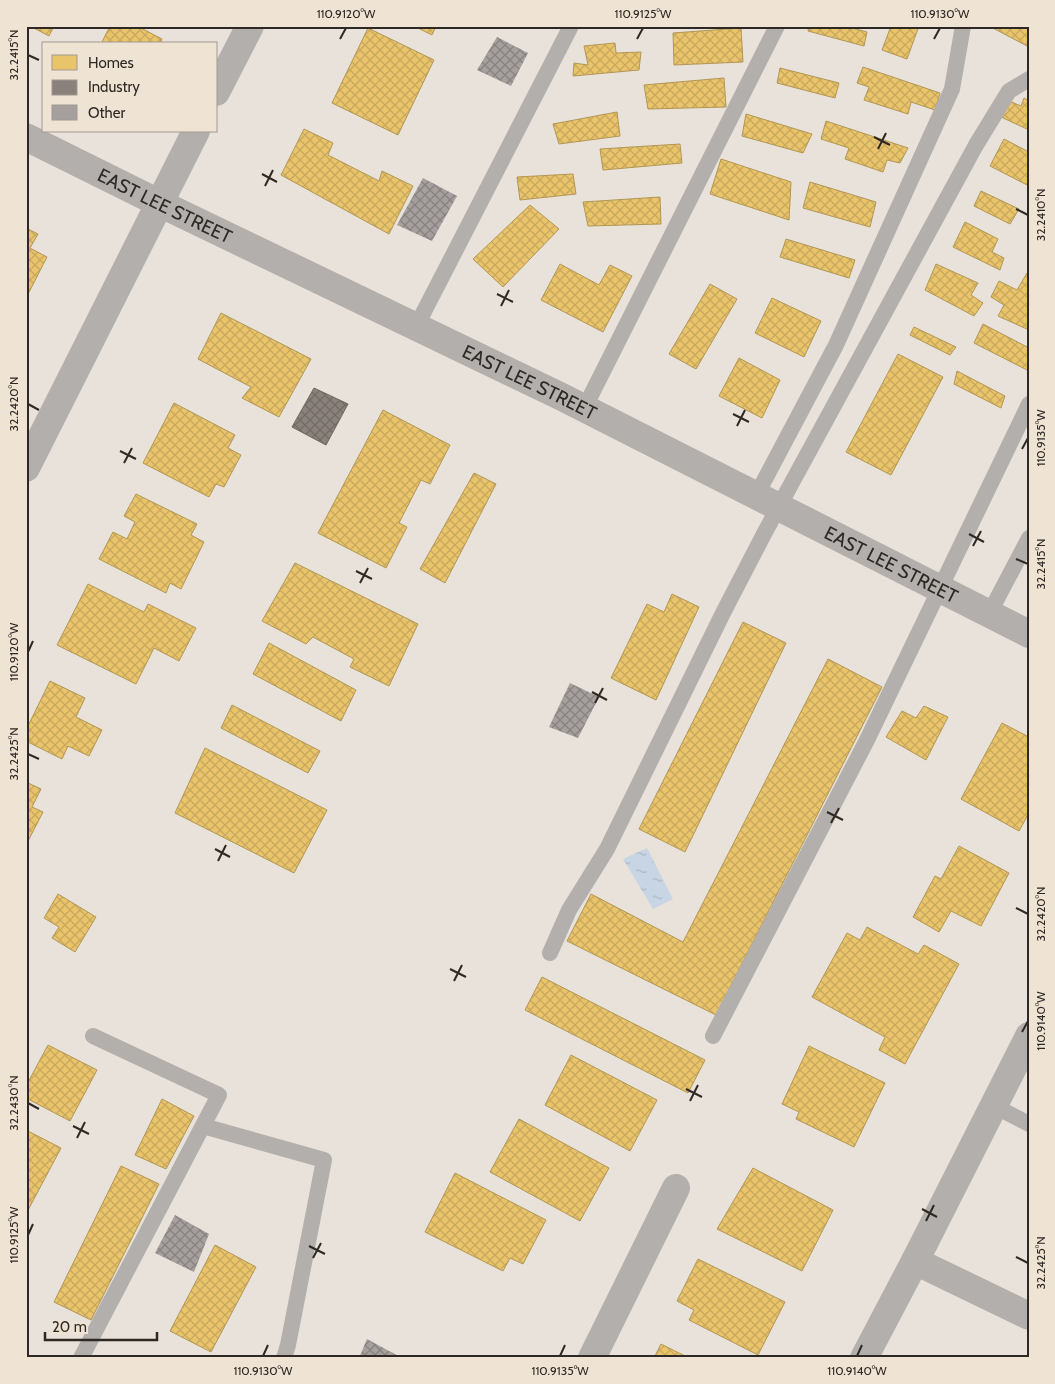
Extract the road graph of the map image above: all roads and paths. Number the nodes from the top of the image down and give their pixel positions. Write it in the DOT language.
graph roads {
  1 [pos="250,26"];
  2 [pos="571,26"];
  3 [pos="777,26"];
  4 [pos="963,26"];
  5 [pos="1029,79"];
  6 [pos="218,88"];
  7 [pos="195,132"];
  8 [pos="26,137"];
  9 [pos="159,204"];
  10 [pos="416,327"];
  11 [pos="1029,404"];
  12 [pos="584,409"];
  13 [pos="26,468"];
  14 [pos="767,502"];
  15 [pos="1029,538"];
  16 [pos="940,590"];
  17 [pos="989,614"];
  18 [pos="1029,634"];
  19 [pos="550,953"];
  20 [pos="94,1036"];
  21 [pos="714,1036"];
  22 [pos="1029,1036"];
  23 [pos="994,1106"];
  24 [pos="1029,1124"];
  25 [pos="203,1126"];
  26 [pos="676,1188"];
  27 [pos="914,1261"];
  28 [pos="1029,1316"];
  29 [pos="81,1358"];
  30 [pos="284,1358"];
  31 [pos="592,1358"];
  32 [pos="864,1358"];
  1 -- 6 [label="street"];
  2 -- 10 [label="lane"];
  3 -- 12 [label="lane"];
  4 -- 14 [label="lane"];
  5 -- 14 [label="lane"];
  7 -- 9 [label="street"];
  8 -- 9 [label="street, EAST LEE STREET"];
  9 -- 10 [label="street, EAST LEE STREET"];
  9 -- 13 [label="street"];
  10 -- 12 [label="street, EAST LEE STREET"];
  11 -- 16 [label="lane"];
  12 -- 14 [label="street, EAST LEE STREET"];
  14 -- 16 [label="street, EAST LEE STREET"];
  14 -- 19 [label="lane"];
  15 -- 17 [label="lane"];
  16 -- 17 [label="street, EAST LEE STREET"];
  16 -- 21 [label="lane"];
  17 -- 18 [label="street, EAST LEE STREET"];
  20 -- 25 [label="lane"];
  22 -- 23 [label="street"];
  23 -- 24 [label="lane"];
  23 -- 27 [label="street"];
  25 -- 29 [label="lane"];
  25 -- 30 [label="lane"];
  26 -- 31 [label="street"];
  27 -- 28 [label="street"];
  27 -- 32 [label="street"];
}
